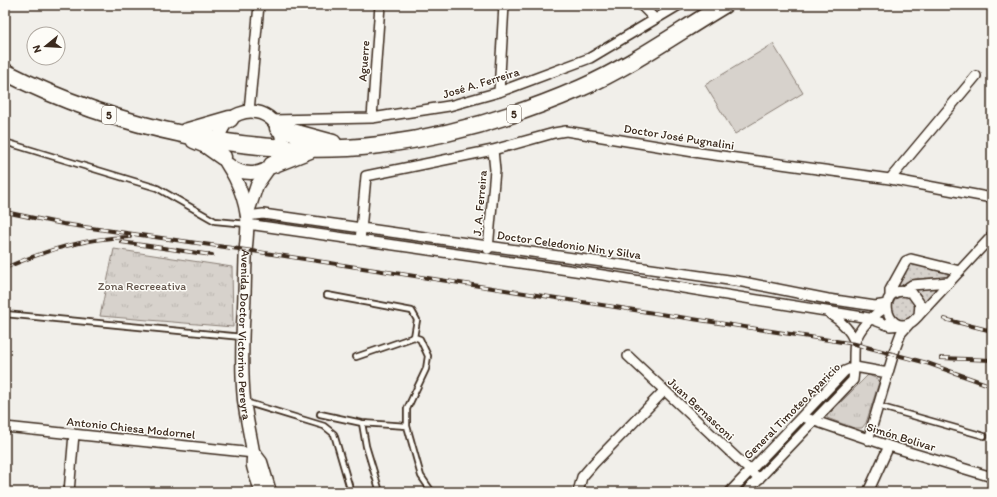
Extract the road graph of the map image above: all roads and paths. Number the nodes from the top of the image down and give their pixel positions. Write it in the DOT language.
graph roads {
  1 [pos="259,5"];
  2 [pos="380,5"];
  3 [pos="504,5"];
  4 [pos="641,5"];
  5 [pos="679,5"];
  6 [pos="724,5"];
  7 [pos="655,19"];
  8 [pos="5,72"];
  9 [pos="976,76"];
  10 [pos="499,92"];
  11 [pos="249,111"];
  12 [pos="372,118"];
  13 [pos="230,119"];
  14 [pos="275,124"];
  15 [pos="178,133"];
  16 [pos="219,140"];
  17 [pos="5,142"];
  18 [pos="282,147"];
  19 [pos="348,147"];
  20 [pos="315,148"];
  21 [pos="493,150"];
  22 [pos="225,161"];
  23 [pos="271,167"];
  24 [pos="890,179"];
  25 [pos="992,198"];
  26 [pos="247,220"];
  27 [pos="361,228"];
  28 [pos="992,236"];
  29 [pos="360,241"];
  30 [pos="489,245"];
  31 [pos="488,259"];
  32 [pos="605,262"];
  33 [pos="960,271"];
  34 [pos="603,275"];
  35 [pos="743,282"];
  36 [pos="949,282"];
  37 [pos="904,290"];
  38 [pos="327,295"];
  39 [pos="741,296"];
  40 [pos="888,302"];
  41 [pos="827,312"];
  42 [pos="5,314"];
  43 [pos="919,315"];
  44 [pos="869,318"];
  45 [pos="906,324"];
  46 [pos="242,337"];
  47 [pos="414,337"];
  48 [pos="855,342"];
  49 [pos="628,356"];
  50 [pos="356,357"];
  51 [pos="855,367"];
  52 [pos="888,373"];
  53 [pos="664,390"];
  54 [pos="244,402"];
  55 [pos="878,406"];
  56 [pos="320,414"];
  57 [pos="803,417"];
  58 [pos="814,421"];
  59 [pos="362,423"];
  60 [pos="407,426"];
  61 [pos="5,427"];
  62 [pos="74,434"];
  63 [pos="984,436"];
  64 [pos="868,440"];
  65 [pos="889,446"];
  66 [pos="254,453"];
  67 [pos="750,471"];
  68 [pos="992,477"];
  69 [pos="759,479"];
  70 [pos="69,492"];
  71 [pos="261,492"];
  72 [pos="270,492"];
  73 [pos="350,492"];
  74 [pos="380,492"];
  75 [pos="432,492"];
  76 [pos="578,492"];
  77 [pos="730,492"];
  78 [pos="746,492"];
  79 [pos="868,492"];
  1 -- 11 [label="street"];
  2 -- 12 [label="street, Aguerre"];
  3 -- 10 [label="street"];
  4 -- 7 [label="street"];
  5 -- 7 [label="street, José A. Ferreira"];
  6 -- 19 [label="highway, 5"];
  7 -- 10 [label="street, José A. Ferreira"];
  8 -- 15 [label="highway, 5"];
  9 -- 24 [label="street"];
  10 -- 12 [label="street, José A. Ferreira"];
  11 -- 13 [label="street"];
  11 -- 14 [label="street"];
  12 -- 14 [label="street, José A. Ferreira"];
  13 -- 15 [label="highway"];
  13 -- 16 [label="street"];
  14 -- 18 [label="street"];
  14 -- 19 [label="highway"];
  15 -- 16 [label="highway, 5"];
  15 -- 22 [label="highway"];
  16 -- 18 [label="highway, 5"];
  16 -- 22 [label="street"];
  17 -- 26 [label="lane"];
  18 -- 20 [label="highway, 5"];
  18 -- 23 [label="street"];
  19 -- 20 [label="highway, 5"];
  20 -- 23 [label="highway"];
  21 -- 24 [label="street, Doctor José Pugnalini"];
  21 -- 27 [label="street, Doctor José Pugnalini"];
  21 -- 30 [label="street, J. A. Ferreira"];
  22 -- 23 [label="street"];
  22 -- 26 [label="street"];
  23 -- 26 [label="street"];
  24 -- 25 [label="street, Doctor José Pugnalini"];
  26 -- 27 [label="street, Doctor Celedonio Nin y Silva"];
  26 -- 29 [label="street, Doctor Celedonio Nin y Silva"];
  26 -- 46 [label="street, Avenida Doctor Victorino Pereyra"];
  27 -- 29 [label="street"];
  27 -- 30 [label="street, Doctor Celedonio Nin y Silva"];
  28 -- 33 [label="street"];
  29 -- 31 [label="street, Doctor Celedonio Nin y Silva"];
  30 -- 31 [label="street, J. A. Ferreira"];
  30 -- 32 [label="street, Doctor Celedonio Nin y Silva"];
  31 -- 34 [label="street, Doctor Celedonio Nin y Silva"];
  32 -- 34 [label="street"];
  32 -- 35 [label="street, Doctor Celedonio Nin y Silva"];
  33 -- 36 [label="street"];
  33 -- 40 [label="street"];
  34 -- 39 [label="street, Doctor Celedonio Nin y Silva"];
  35 -- 39 [label="street"];
  35 -- 40 [label="street, Doctor Celedonio Nin y Silva"];
  36 -- 37 [label="street"];
  36 -- 43 [label="street"];
  37 -- 40 [label="street"];
  37 -- 43 [label="street"];
  38 -- 47 [label="lane"];
  39 -- 41 [label="street, Doctor Celedonio Nin y Silva"];
  40 -- 44 [label="street"];
  40 -- 45 [label="street"];
  41 -- 44 [label="street, Doctor Celedonio Nin y Silva"];
  41 -- 48 [label="street"];
  42 -- 46 [label="lane"];
  43 -- 45 [label="street"];
  44 -- 45 [label="street, Doctor Celedonio Nin y Silva"];
  44 -- 48 [label="street"];
  45 -- 52 [label="street"];
  46 -- 54 [label="street, Avenida Doctor Victorino Pereyra"];
  47 -- 50 [label="lane"];
  47 -- 60 [label="lane"];
  48 -- 51 [label="street"];
  49 -- 53 [label="street, Juan Bernasconi"];
  51 -- 52 [label="street"];
  51 -- 57 [label="street, General Timoteo Aparicio"];
  51 -- 58 [label="street, General Timoteo Aparicio"];
  52 -- 55 [label="street"];
  53 -- 67 [label="street, Juan Bernasconi"];
  53 -- 76 [label="street"];
  54 -- 66 [label="street, Avenida Doctor Victorino Pereyra"];
  54 -- 73 [label="lane"];
  55 -- 63 [label="lane"];
  55 -- 64 [label="street"];
  56 -- 59 [label="lane"];
  57 -- 58 [label="street, Simón Bolivar"];
  57 -- 67 [label="street, General Timoteo Aparicio"];
  58 -- 64 [label="street, Simón Bolivar"];
  58 -- 69 [label="street, General Timoteo Aparicio"];
  59 -- 60 [label="lane"];
  59 -- 74 [label="lane"];
  60 -- 75 [label="lane"];
  61 -- 62 [label="street, Antonio Chiesa Modornel"];
  62 -- 66 [label="street, Antonio Chiesa Modornel"];
  62 -- 70 [label="street"];
  64 -- 65 [label="street, Simón Bolivar"];
  65 -- 68 [label="street, Simón Bolivar"];
  65 -- 79 [label="street"];
  66 -- 71 [label="street, Avenida Doctor Victorino Pereyra"];
  66 -- 72 [label="street, Avenida Doctor Victorino Pereyra"];
  67 -- 69 [label="street, Juan Bernasconi"];
  67 -- 77 [label="street, General Timoteo Aparicio"];
  69 -- 78 [label="street, General Timoteo Aparicio"];
}
